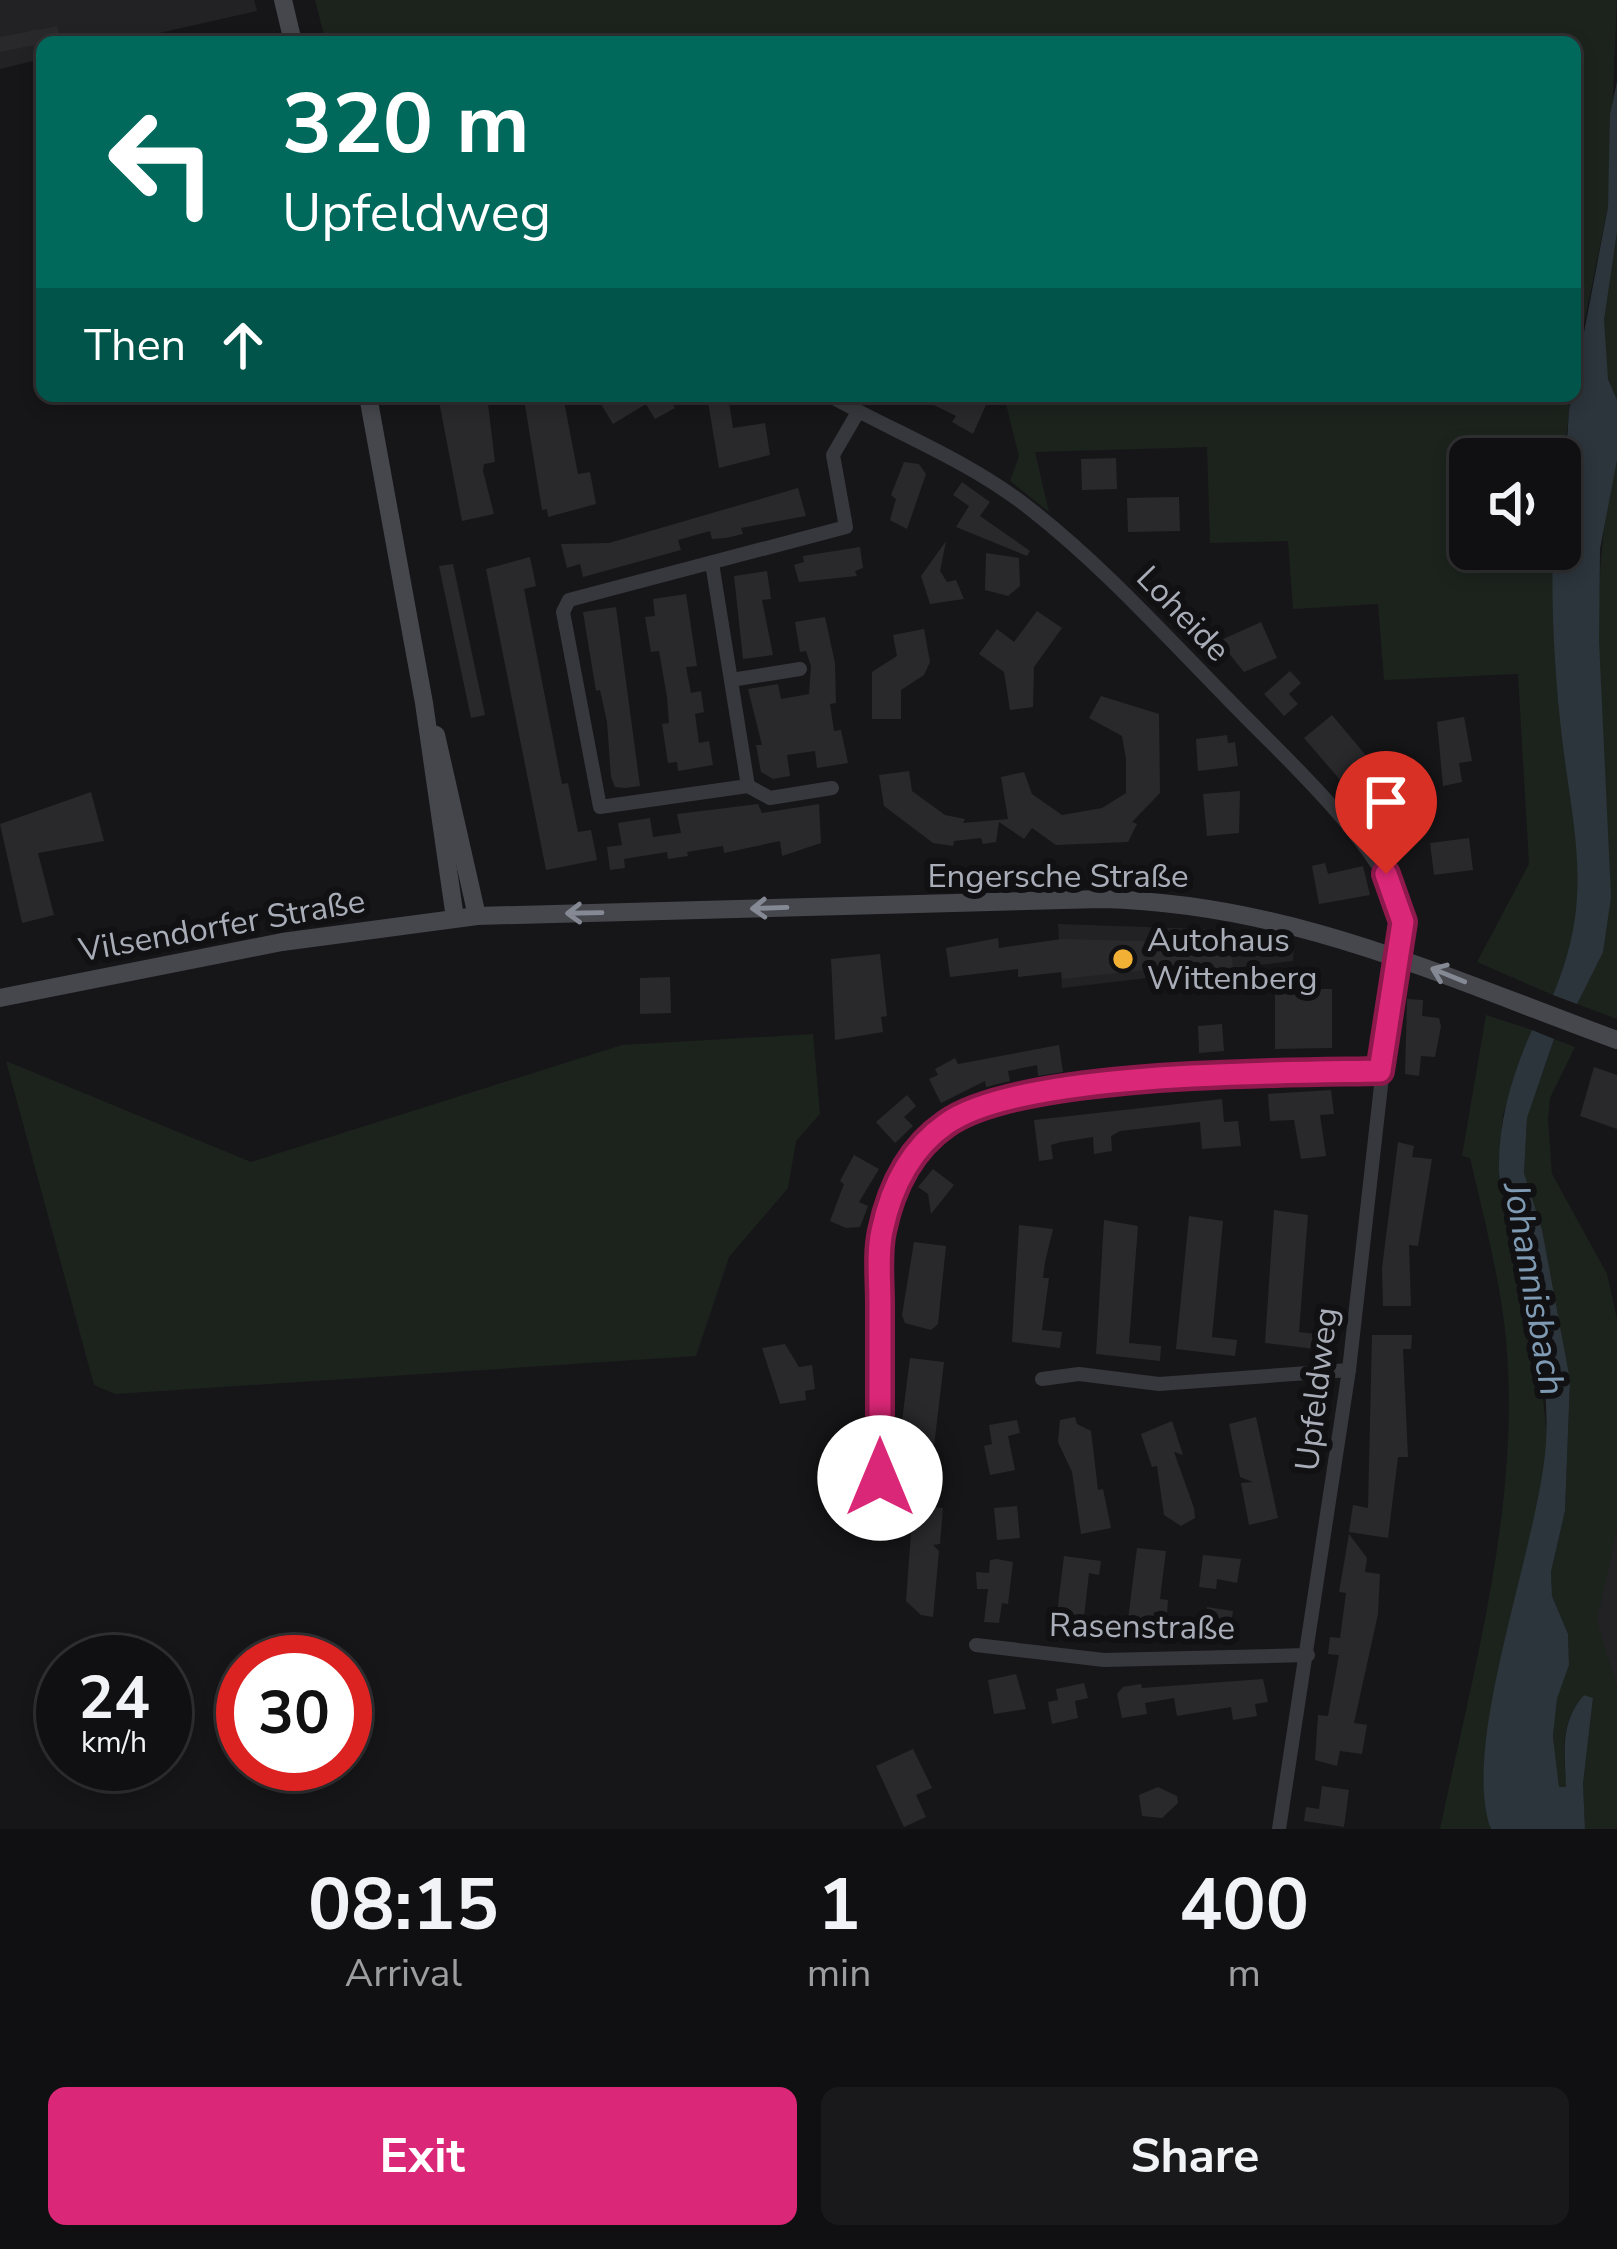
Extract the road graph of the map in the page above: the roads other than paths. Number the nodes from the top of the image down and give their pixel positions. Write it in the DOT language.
graph roads {
  1 [pos="283,0"];
  2 [pos="292,36"];
  3 [pos="369,402"];
  4 [pos="840,402"];
  5 [pos="857,412"];
  6 [pos="712,563"];
  7 [pos="800,669"];
  8 [pos="731,680"];
  9 [pos="424,703"];
  10 [pos="748,785"];
  11 [pos="832,788"];
  12 [pos="477,916"];
  13 [pos="455,918"];
  14 [pos="1399,956"];
  15 [pos="0,998"];
  16 [pos="1617,1040"];
  17 [pos="1380,1071"];
  18 [pos="1349,1370"];
  19 [pos="1042,1379"];
  20 [pos="880,1478"];
  21 [pos="976,1645"];
  22 [pos="1308,1655"];
  23 [pos="1280,1829"];
  1 -- 2 [label="main road"];
  3 -- 9 [label="main road"];
  4 -- 5 [label="street, Loheide"];
  5 -- 6 [label="street"];
  5 -- 14 [label="street, Loheide"];
  6 -- 8 [label="street"];
  6 -- 10 [label="street"];
  7 -- 8 [label="street"];
  8 -- 10 [label="street"];
  9 -- 12 [label="main road"];
  9 -- 13 [label="main road"];
  10 -- 11 [label="street"];
  12 -- 13 [label="main road, Engersche Straße"];
  14 -- 12 [label="main road, Engersche Straße, one-way"];
  13 -- 15 [label="main road, Vilsendorfer Straße"];
  16 -- 14 [label="main road, Engersche Straße, one-way"];
  14 -- 17 [label="street, Upfeldweg"];
  17 -- 18 [label="street, Upfeldweg"];
  17 -- 20 [label="street"];
  18 -- 19 [label="street"];
  18 -- 22 [label="street, Upfeldweg"];
  21 -- 22 [label="street, Rasenstraße"];
  22 -- 23 [label="street, Upfeldweg"];
}
